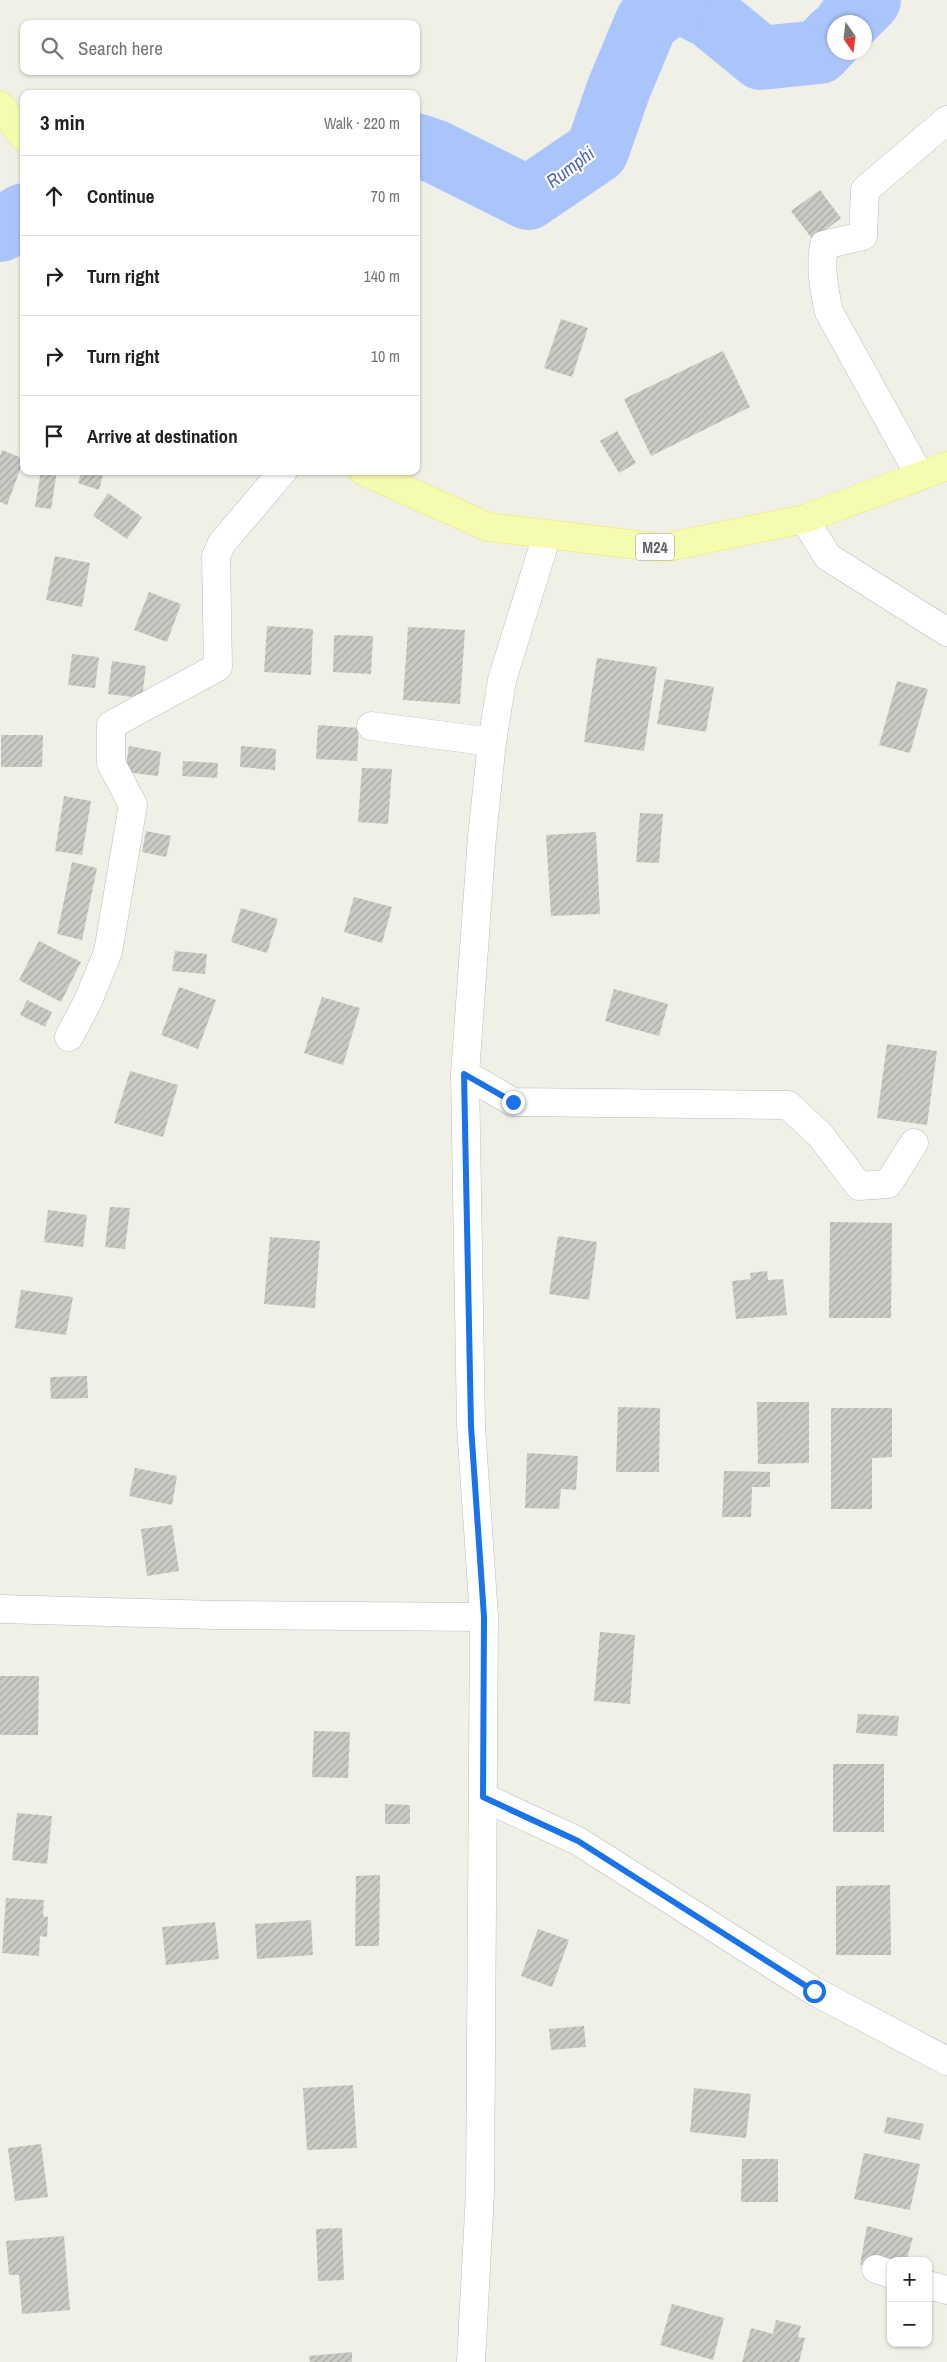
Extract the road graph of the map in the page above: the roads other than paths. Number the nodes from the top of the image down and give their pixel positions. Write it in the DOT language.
graph roads {
  1 [pos="0,105"];
  2 [pos="947,120"];
  3 [pos="20,132"];
  4 [pos="947,466"];
  5 [pos="280,475"];
  6 [pos="373,475"];
  7 [pos="920,476"];
  8 [pos="804,518"];
  9 [pos="547,534"];
  10 [pos="947,632"];
  11 [pos="371,726"];
  12 [pos="492,742"];
  13 [pos="69,1037"];
  14 [pos="464,1074"];
  15 [pos="914,1143"];
  16 [pos="0,1609"];
  17 [pos="484,1617"];
  18 [pos="483,1797"];
  19 [pos="947,2061"];
  20 [pos="932,2286"];
  21 [pos="947,2290"];
  22 [pos="471,2362"];
  1 -- 3 [label="main road"];
  2 -- 7 [label="street"];
  4 -- 7 [label="main road, M24"];
  5 -- 13 [label="street"];
  6 -- 9 [label="main road, M24"];
  7 -- 8 [label="main road, M24"];
  8 -- 9 [label="main road, M24"];
  8 -- 10 [label="street"];
  9 -- 12 [label="street"];
  11 -- 12 [label="street"];
  12 -- 14 [label="street"];
  14 -- 15 [label="street"];
  14 -- 17 [label="street"];
  16 -- 17 [label="street"];
  17 -- 18 [label="street"];
  18 -- 19 [label="street"];
  18 -- 22 [label="street"];
  20 -- 21 [label="street"];
}
